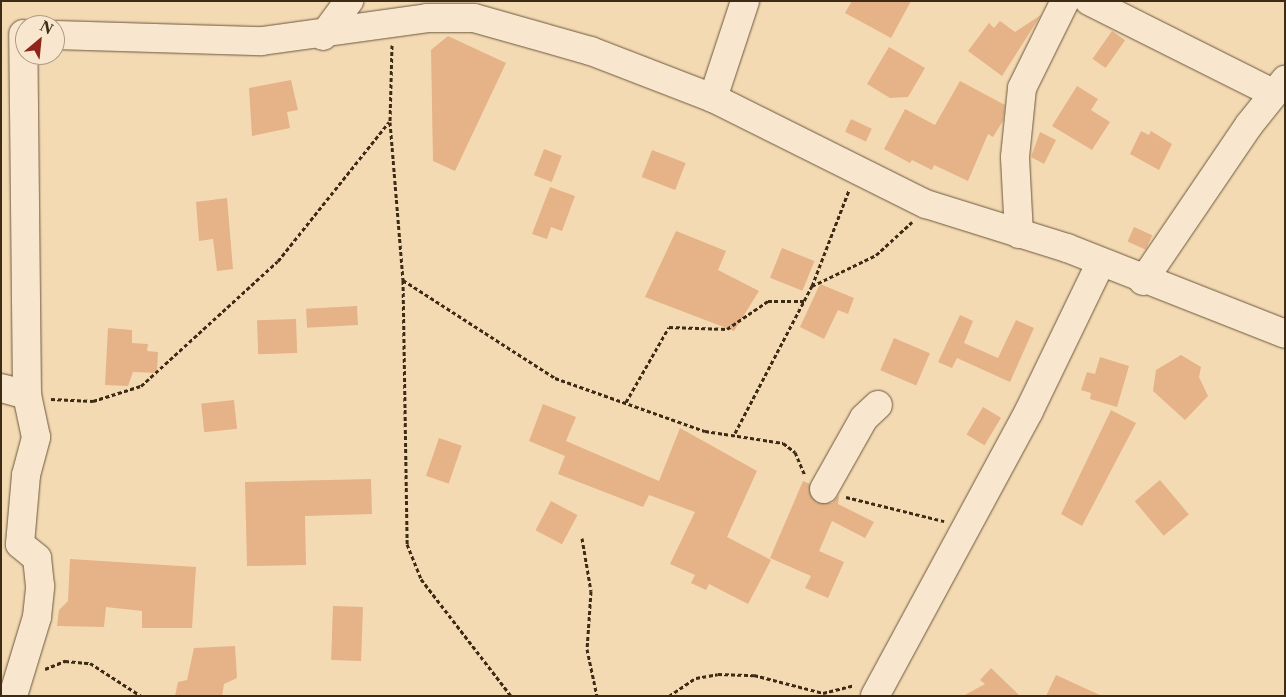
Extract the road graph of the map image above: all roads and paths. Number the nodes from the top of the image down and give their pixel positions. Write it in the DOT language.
graph roads {
  1 [pos="349,1"];
  2 [pos="745,1"];
  3 [pos="1065,1"];
  4 [pos="1089,1"];
  5 [pos="429,10"];
  6 [pos="1127,10"];
  7 [pos="394,24"];
  8 [pos="65,35"];
  9 [pos="323,36"];
  10 [pos="16,65"];
  11 [pos="1279,86"];
  12 [pos="713,98"];
  13 [pos="390,122"];
  14 [pos="857,167"];
  15 [pos="926,204"];
  16 [pos="1019,234"];
  17 [pos="1101,262"];
  18 [pos="403,280"];
  19 [pos="1143,281"];
  20 [pos="812,286"];
  21 [pos="804,301"];
  22 [pos="1285,334"];
  23 [pos="14,392"];
  24 [pos="626,402"];
  25 [pos="878,405"];
  26 [pos="735,433"];
  27 [pos="826,488"];
  28 [pos="967,524"];
  29 [pos="582,538"];
  30 [pos="38,663"];
  31 [pos="866,690"];
  32 [pos="13,696"];
  33 [pos="140,696"];
  34 [pos="511,696"];
  35 [pos="597,696"];
  36 [pos="669,696"];
  1 -- 9 [label="street"];
  2 -- 12 [label="street"];
  3 -- 16 [label="street"];
  4 -- 6 [label="street"];
  5 -- 7 [label="street"];
  5 -- 12 [label="street"];
  6 -- 11 [label="street"];
  7 -- 9 [label="street"];
  7 -- 13 [label="path"];
  8 -- 9 [label="street"];
  10 -- 23 [label="street"];
  11 -- 19 [label="street"];
  12 -- 14 [label="street"];
  13 -- 18 [label="path"];
  13 -- 23 [label="path"];
  14 -- 15 [label="street"];
  14 -- 20 [label="path"];
  15 -- 16 [label="street"];
  15 -- 20 [label="path"];
  16 -- 17 [label="street"];
  17 -- 19 [label="street"];
  17 -- 28 [label="street"];
  18 -- 24 [label="path"];
  18 -- 34 [label="path"];
  19 -- 22 [label="street"];
  20 -- 21 [label="path"];
  21 -- 24 [label="path"];
  21 -- 26 [label="path"];
  23 -- 32 [label="street"];
  24 -- 26 [label="path"];
  25 -- 27 [label="street"];
  26 -- 27 [label="path"];
  27 -- 28 [label="path"];
  28 -- 31 [label="street"];
  29 -- 35 [label="path"];
  30 -- 33 [label="path"];
  31 -- 36 [label="path"];
}
